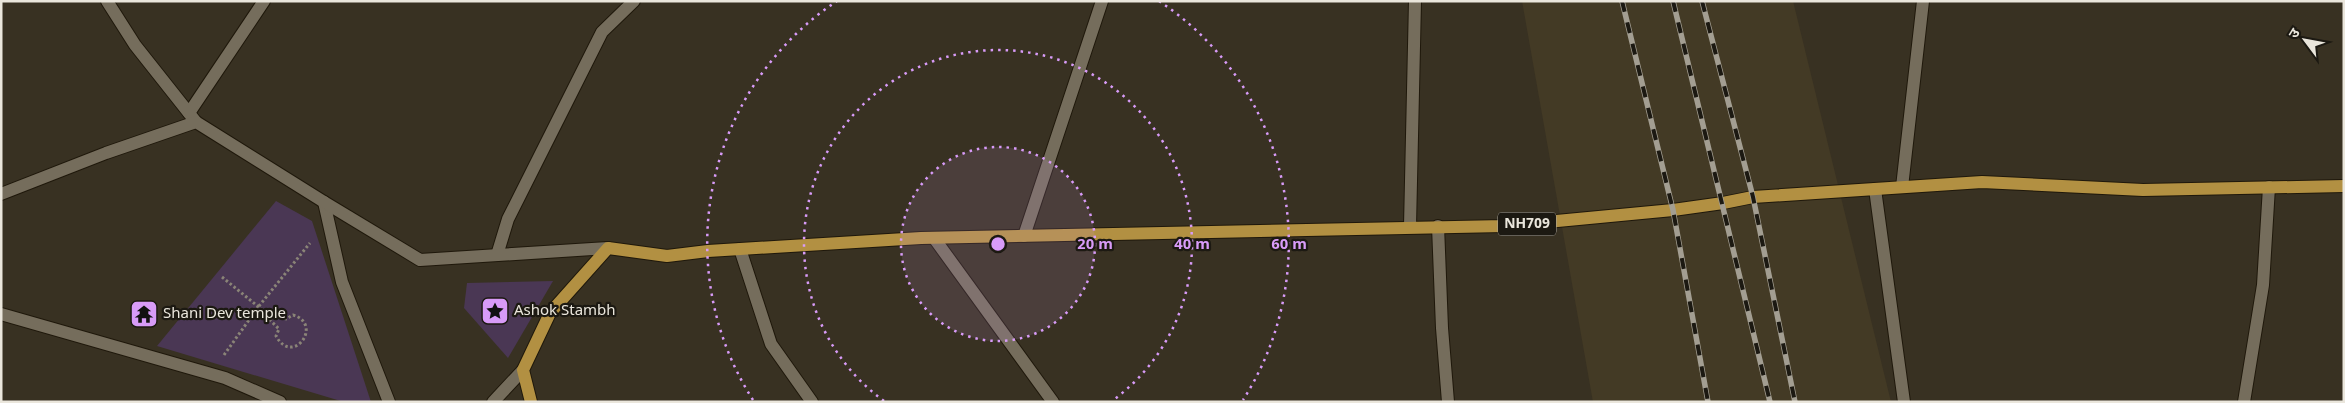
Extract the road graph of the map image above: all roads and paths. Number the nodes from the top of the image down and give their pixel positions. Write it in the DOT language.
graph roads {
  1 [pos="107,1"];
  2 [pos="264,1"];
  3 [pos="634,1"];
  4 [pos="1102,1"];
  5 [pos="1415,1"];
  6 [pos="1923,1"];
  7 [pos="193,117"];
  8 [pos="2344,186"];
  9 [pos="1902,187"];
  10 [pos="2269,187"];
  11 [pos="1875,189"];
  12 [pos="1,194"];
  13 [pos="324,202"];
  14 [pos="328,221"];
  15 [pos="1410,226"];
  16 [pos="1438,226"];
  17 [pos="1024,236"];
  18 [pos="934,238"];
  19 [pos="608,248"];
  20 [pos="740,249"];
  21 [pos="497,255"];
  22 [pos="222,277"];
  23 [pos="259,306"];
  24 [pos="1,314"];
  25 [pos="271,317"];
  26 [pos="522,370"];
  27 [pos="210,374"];
  28 [pos="280,402"];
  29 [pos="389,402"];
  30 [pos="493,402"];
  31 [pos="531,402"];
  32 [pos="812,402"];
  33 [pos="1053,402"];
  34 [pos="1448,402"];
  35 [pos="1904,402"];
  36 [pos="2244,402"];
  1 -- 7 [label="street"];
  2 -- 7 [label="street"];
  3 -- 21 [label="street"];
  4 -- 17 [label="street"];
  5 -- 15 [label="street"];
  6 -- 9 [label="street"];
  7 -- 12 [label="street"];
  7 -- 13 [label="street"];
  8 -- 10 [label="main road, NH709"];
  9 -- 10 [label="main road, NH709"];
  9 -- 11 [label="main road, NH709"];
  10 -- 36 [label="street"];
  11 -- 16 [label="main road, NH709"];
  11 -- 35 [label="street"];
  13 -- 14 [label="street"];
  13 -- 21 [label="street"];
  14 -- 23 [label="path"];
  14 -- 29 [label="street"];
  15 -- 16 [label="main road, NH709"];
  15 -- 17 [label="main road, NH709"];
  16 -- 34 [label="street"];
  17 -- 18 [label="main road, NH709"];
  18 -- 20 [label="main road, NH709"];
  18 -- 33 [label="street"];
  19 -- 20 [label="main road, NH709"];
  19 -- 21 [label="street"];
  19 -- 26 [label="main road"];
  20 -- 32 [label="street"];
  22 -- 23 [label="path"];
  23 -- 25 [label="path"];
  23 -- 27 [label="path"];
  24 -- 27 [label="street"];
  25 -- 25 [label="path"];
  26 -- 30 [label="street"];
  26 -- 31 [label="main road"];
  27 -- 28 [label="street"];
}
